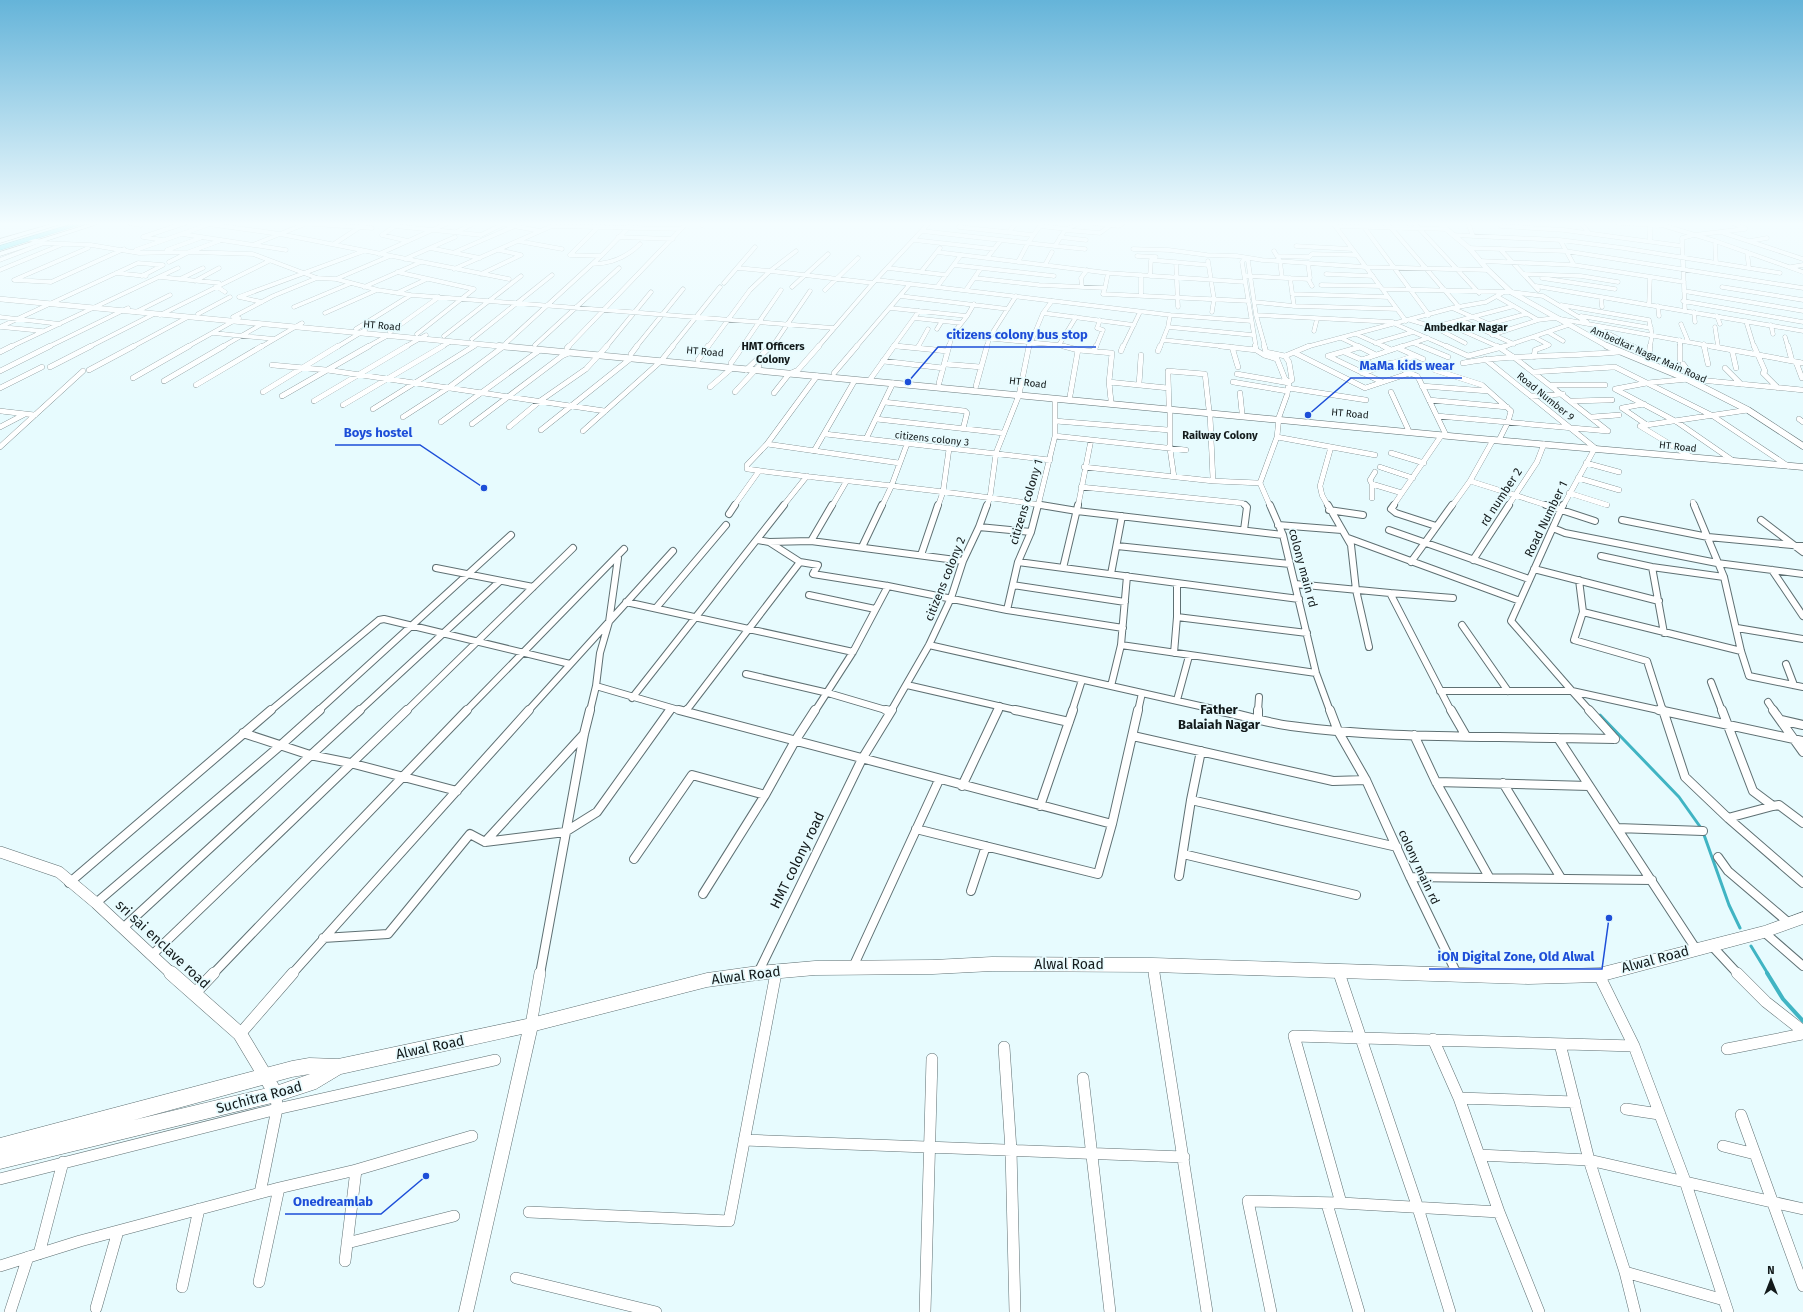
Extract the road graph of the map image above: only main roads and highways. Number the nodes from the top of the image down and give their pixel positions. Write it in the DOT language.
graph roads {
  1 [pos="1803,918"];
  2 [pos="338,1067"];
  3 [pos="0,1147"];
  4 [pos="0,1160"];
  1 -- 2 [label="main road, Alwal Road"];
  2 -- 3 [label="main road, Suchitra Road"];
  2 -- 4 [label="main road, Suchitra Road"];
}
